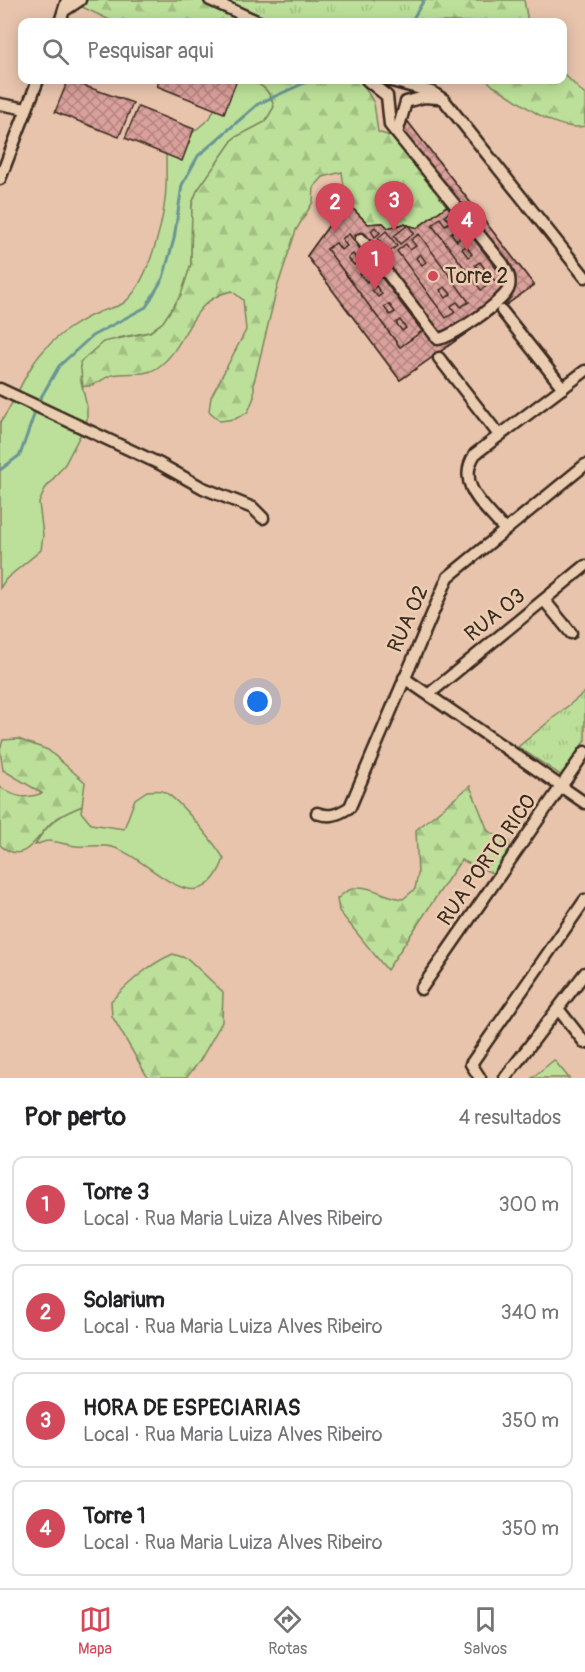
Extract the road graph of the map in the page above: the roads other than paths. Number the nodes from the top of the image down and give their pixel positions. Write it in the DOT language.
graph roads {
  1 [pos="80,0"];
  2 [pos="210,0"];
  3 [pos="66,5"];
  4 [pos="250,18"];
  5 [pos="36,84"];
  6 [pos="372,84"];
  7 [pos="402,85"];
  8 [pos="387,96"];
  9 [pos="444,100"];
  10 [pos="406,102"];
  11 [pos="0,104"];
  12 [pos="26,109"];
  13 [pos="397,133"];
  14 [pos="0,179"];
  15 [pos="362,239"];
  16 [pos="585,277"];
  17 [pos="502,311"];
  18 [pos="439,358"];
  19 [pos="585,371"];
  20 [pos="563,388"];
  21 [pos="0,389"];
  22 [pos="499,435"];
  23 [pos="585,465"];
  24 [pos="263,518"];
  25 [pos="504,529"];
  26 [pos="585,566"];
  27 [pos="544,600"];
  28 [pos="571,633"];
  29 [pos="404,678"];
  30 [pos="429,694"];
  31 [pos="585,752"];
  32 [pos="562,787"];
  33 [pos="585,803"];
  34 [pos="317,813"];
  35 [pos="585,900"];
  36 [pos="585,973"];
  37 [pos="421,989"];
  38 [pos="559,1010"];
  39 [pos="585,1042"];
  40 [pos="480,1078"];
  41 [pos="505,1078"];
  1 -- 3 [label="street"];
  2 -- 4 [label="street"];
  5 -- 12 [label="street"];
  6 -- 8 [label="street"];
  7 -- 8 [label="street"];
  7 -- 9 [label="street"];
  7 -- 10 [label="street"];
  8 -- 10 [label="street"];
  8 -- 13 [label="street"];
  9 -- 10 [label="street"];
  9 -- 16 [label="street"];
  10 -- 13 [label="street"];
  11 -- 12 [label="street"];
  12 -- 14 [label="street"];
  13 -- 15 [label="street"];
  17 -- 20 [label="street"];
  18 -- 22 [label="street"];
  19 -- 20 [label="street"];
  20 -- 22 [label="street"];
  21 -- 24 [label="street"];
  22 -- 25 [label="street"];
  23 -- 25 [label="street, RUA 02"];
  25 -- 29 [label="street, RUA 02"];
  26 -- 27 [label="street, RUA 03"];
  27 -- 28 [label="street"];
  27 -- 30 [label="street, RUA 03"];
  29 -- 30 [label="street"];
  29 -- 34 [label="street, RUA 02"];
  30 -- 32 [label="street"];
  31 -- 32 [label="street, RUA PORTO RICO"];
  32 -- 33 [label="street"];
  32 -- 37 [label="street, RUA PORTO RICO"];
  35 -- 40 [label="street"];
  36 -- 38 [label="street"];
  38 -- 39 [label="street"];
  38 -- 41 [label="street"];
}
